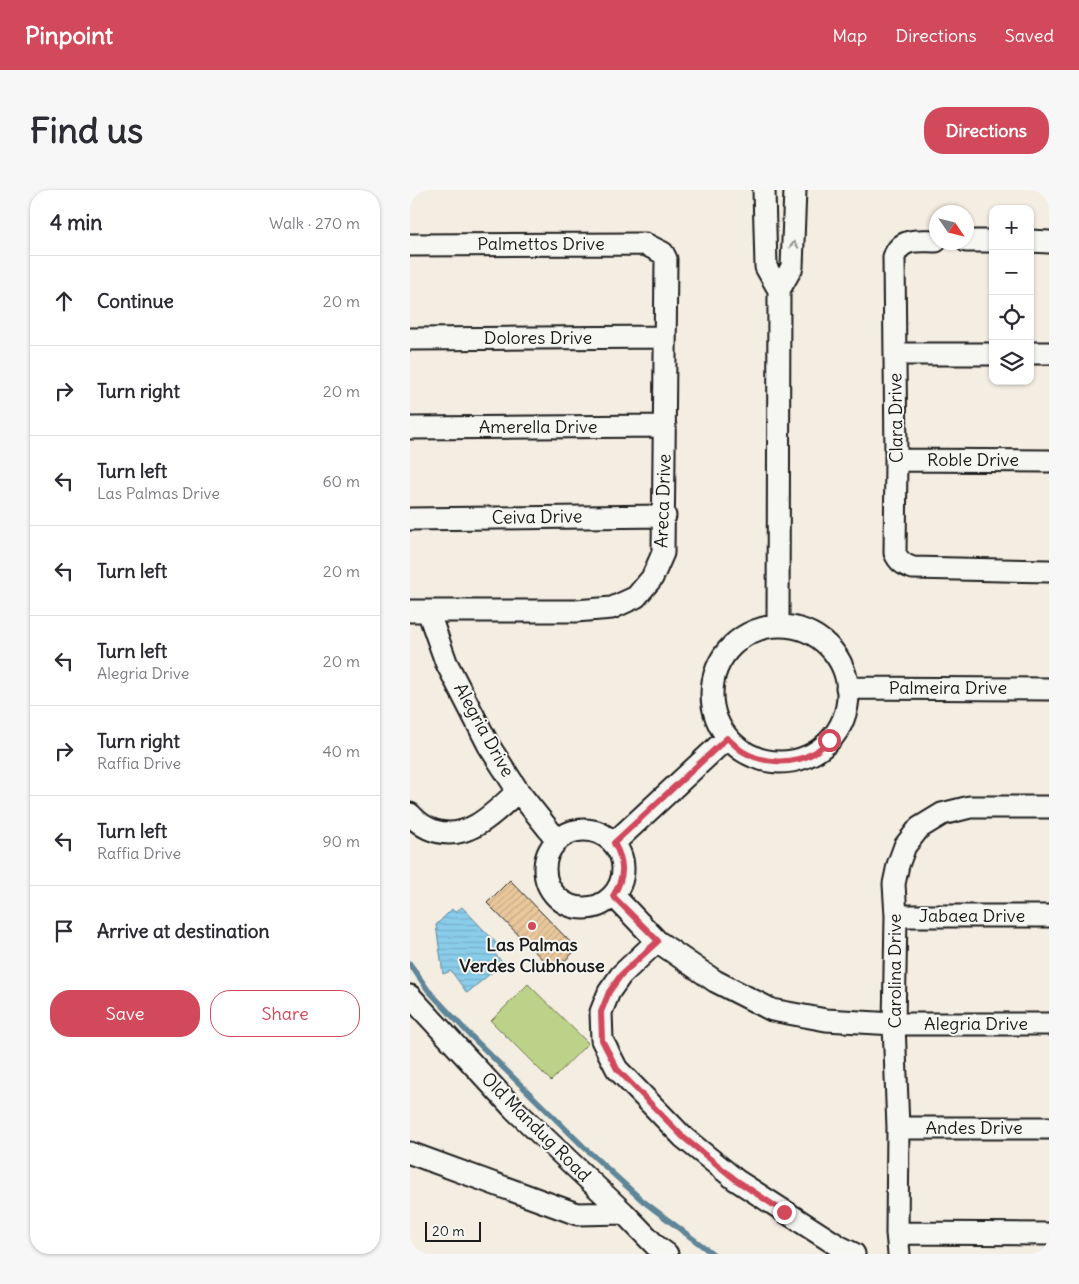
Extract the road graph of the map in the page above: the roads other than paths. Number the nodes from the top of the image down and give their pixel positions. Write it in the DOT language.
graph roads {
  1 [pos="764,190"];
  2 [pos="795,190"];
  3 [pos="929,241"];
  4 [pos="974,241"];
  5 [pos="989,241"];
  6 [pos="1034,242"];
  7 [pos="1049,242"];
  8 [pos="410,245"];
  9 [pos="666,259"];
  10 [pos="778,290"];
  11 [pos="410,338"];
  12 [pos="665,338"];
  13 [pos="1034,353"];
  14 [pos="1049,353"];
  15 [pos="895,354"];
  16 [pos="989,354"];
  17 [pos="665,426"];
  18 [pos="410,428"];
  19 [pos="896,460"];
  20 [pos="1049,461"];
  21 [pos="664,516"];
  22 [pos="410,519"];
  23 [pos="1049,571"];
  24 [pos="419,611"];
  25 [pos="778,626"];
  26 [pos="847,688"];
  27 [pos="1049,689"];
  28 [pos="727,738"];
  29 [pos="518,791"];
  30 [pos="1049,807"];
  31 [pos="410,814"];
  32 [pos="557,840"];
  33 [pos="614,843"];
  34 [pos="613,896"];
  35 [pos="896,916"];
  36 [pos="1049,916"];
  37 [pos="658,941"];
  38 [pos="410,996"];
  39 [pos="894,1024"];
  40 [pos="1049,1024"];
  41 [pos="898,1128"];
  42 [pos="1049,1128"];
  43 [pos="410,1153"];
  44 [pos="624,1213"];
  45 [pos="897,1233"];
  46 [pos="1049,1234"];
  47 [pos="667,1254"];
  48 [pos="854,1254"];
  49 [pos="899,1254"];
  1 -- 10 [label="street"];
  10 -- 2 [label="street, one-way"];
  3 -- 15 [label="street, Clara Drive"];
  4 -- 5 [label="street"];
  6 -- 7 [label="street"];
  8 -- 9 [label="street, Palmettos Drive"];
  9 -- 12 [label="street, Areca Drive"];
  10 -- 25 [label="street"];
  11 -- 12 [label="street, Dolores Drive"];
  12 -- 17 [label="street, Areca Drive"];
  13 -- 14 [label="street"];
  15 -- 16 [label="street"];
  15 -- 19 [label="street, Clara Drive"];
  17 -- 18 [label="street, Amerella Drive"];
  17 -- 21 [label="street, Areca Drive"];
  19 -- 20 [label="street, Roble Drive"];
  19 -- 23 [label="street, Clara Drive"];
  21 -- 22 [label="street, Ceiva Drive"];
  21 -- 24 [label="street, Areca Drive"];
  24 -- 29 [label="street, Alegria Drive"];
  25 -- 26 [label="street"];
  25 -- 28 [label="street"];
  26 -- 27 [label="street, Palmeira Drive"];
  26 -- 28 [label="street"];
  28 -- 33 [label="street"];
  29 -- 31 [label="street"];
  29 -- 32 [label="street, Alegria Drive"];
  30 -- 35 [label="street, Carolina Drive"];
  32 -- 33 [label="street"];
  32 -- 34 [label="street"];
  33 -- 34 [label="street"];
  34 -- 37 [label="street, Alegria Drive"];
  35 -- 36 [label="street, Jabaea Drive"];
  35 -- 39 [label="street, Carolina Drive"];
  37 -- 39 [label="street, Alegria Drive"];
  37 -- 48 [label="street"];
  38 -- 44 [label="street, Old Mandug Road"];
  39 -- 40 [label="street, Alegria Drive"];
  39 -- 41 [label="street, Carolina Drive"];
  41 -- 42 [label="street, Andes Drive"];
  41 -- 45 [label="street, Carolina Drive"];
  43 -- 44 [label="street"];
  44 -- 47 [label="street, Old Mandug Road"];
  45 -- 46 [label="street"];
  45 -- 49 [label="street, Carolina Drive"];
}
